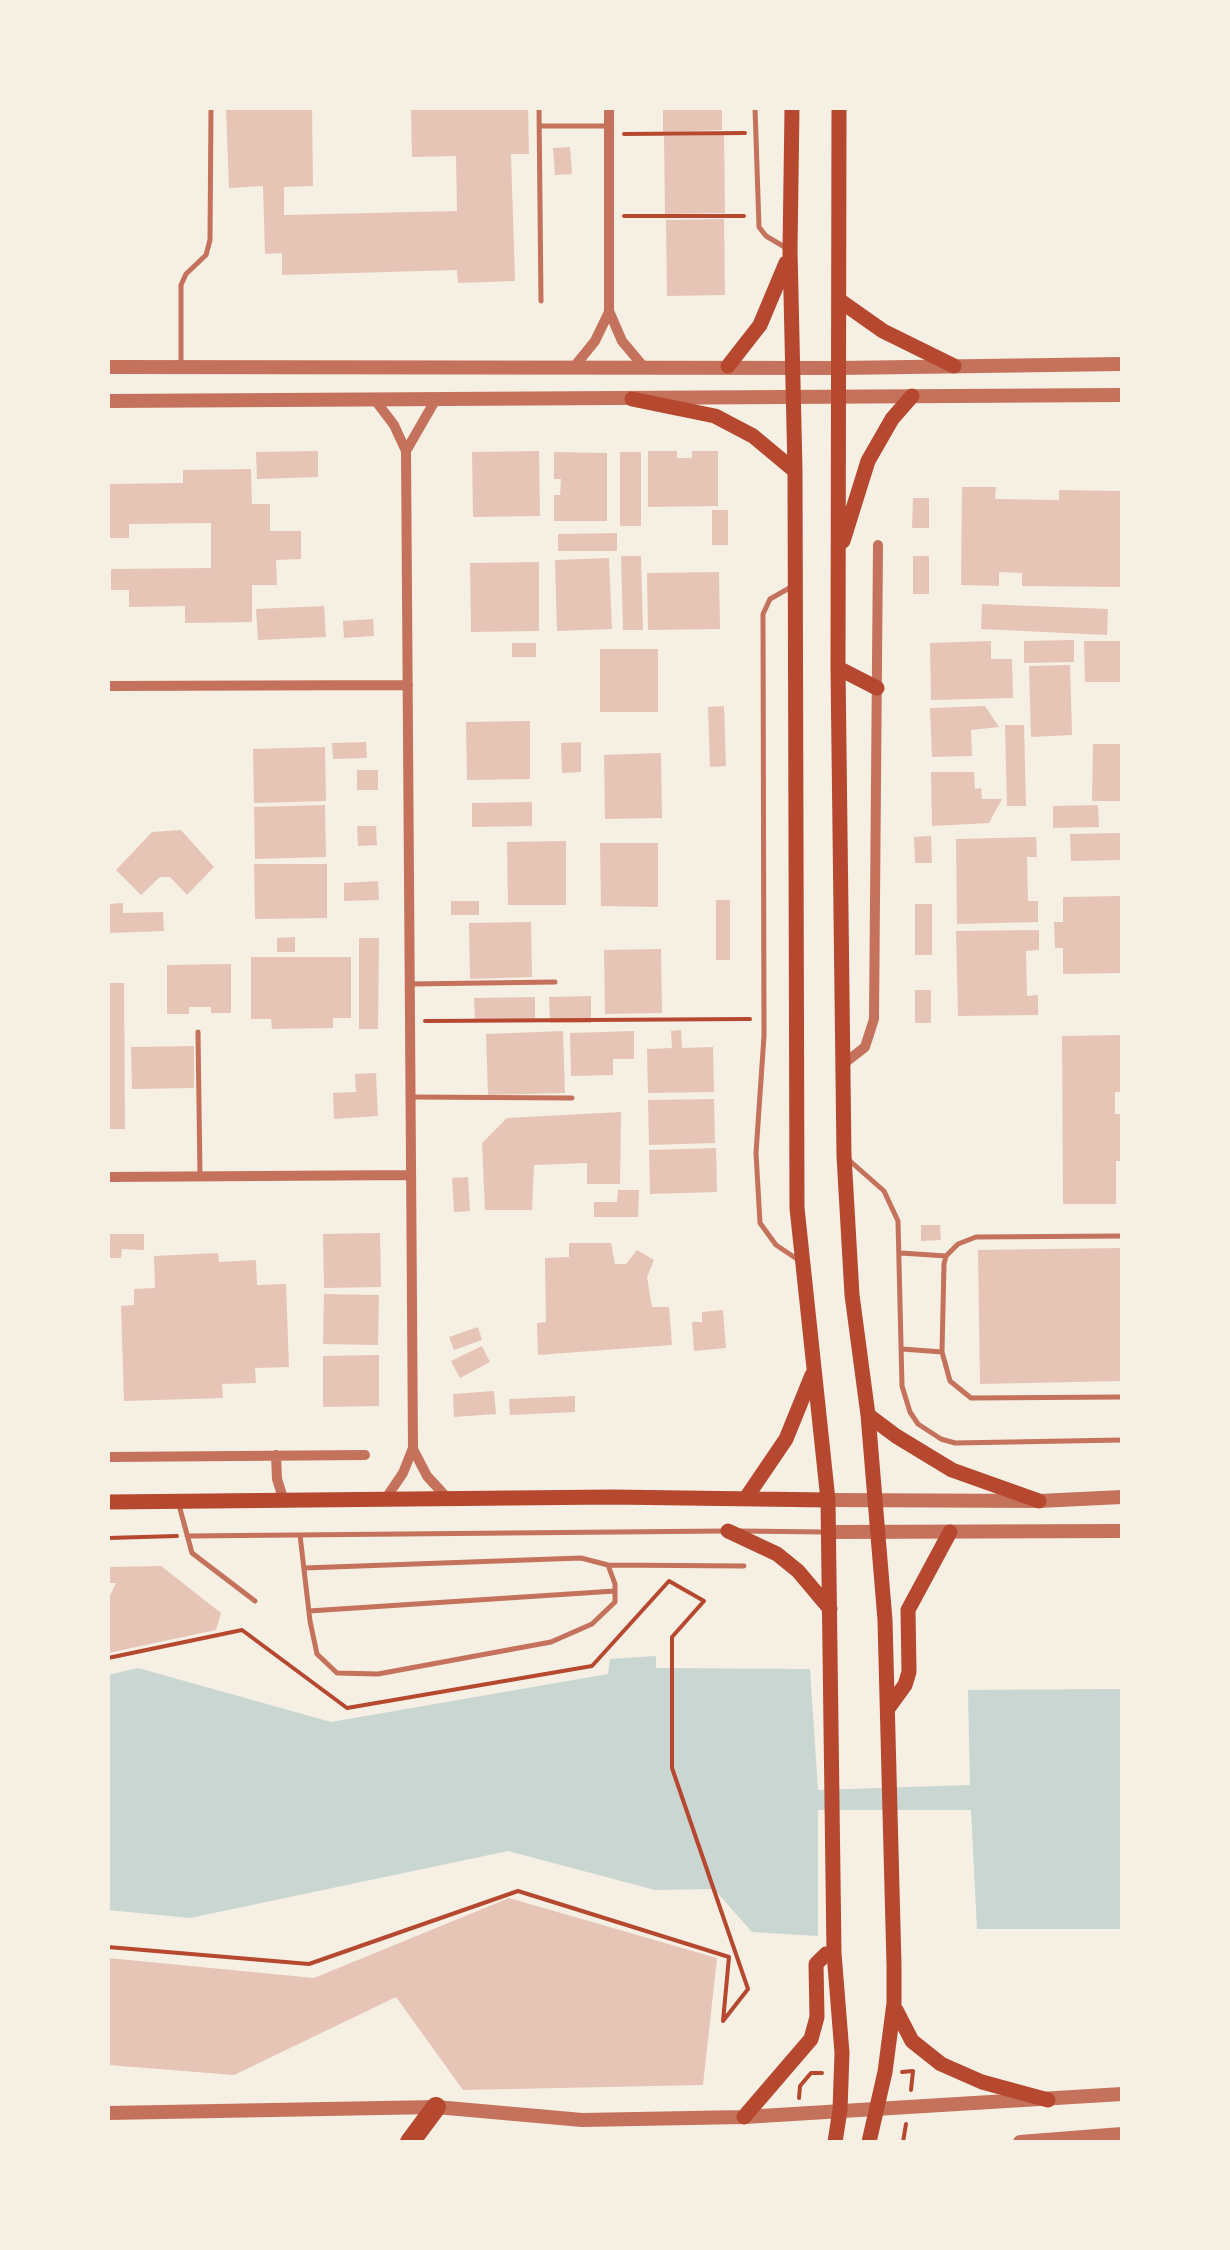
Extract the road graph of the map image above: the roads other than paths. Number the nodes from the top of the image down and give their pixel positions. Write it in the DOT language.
graph roads {
  1 [pos="210,108"];
  2 [pos="540,108"];
  3 [pos="608,108"];
  4 [pos="755,108"];
  5 [pos="792,108"];
  6 [pos="840,108"];
  7 [pos="540,126"];
  8 [pos="609,130"];
  9 [pos="790,250"];
  10 [pos="840,300"];
  11 [pos="541,301"];
  12 [pos="609,311"];
  13 [pos="1122,364"];
  14 [pos="181,366"];
  15 [pos="643,366"];
  16 [pos="728,366"];
  17 [pos="954,366"];
  18 [pos="108,367"];
  19 [pos="574,367"];
  20 [pos="794,367"];
  21 [pos="839,368"];
  22 [pos="294,369"];
  23 [pos="794,396"];
  24 [pos="839,396"];
  25 [pos="912,396"];
  26 [pos="1122,396"];
  27 [pos="436,399"];
  28 [pos="632,399"];
  29 [pos="292,400"];
  30 [pos="375,400"];
  31 [pos="108,401"];
  32 [pos="406,450"];
  33 [pos="795,470"];
  34 [pos="878,545"];
  35 [pos="838,559"];
  36 [pos="795,584"];
  37 [pos="838,668"];
  38 [pos="408,685"];
  39 [pos="108,686"];
  40 [pos="877,688"];
  41 [pos="555,982"];
  42 [pos="410,984"];
  43 [pos="198,1032"];
  44 [pos="842,1065"];
  45 [pos="411,1097"];
  46 [pos="572,1098"];
  47 [pos="844,1156"];
  48 [pos="411,1175"];
  49 [pos="200,1176"];
  50 [pos="108,1177"];
  51 [pos="1122,1236"];
  52 [pos="901,1253"];
  53 [pos="946,1256"];
  54 [pos="803,1263"];
  55 [pos="902,1350"];
  56 [pos="942,1352"];
  57 [pos="814,1367"];
  58 [pos="1122,1397"];
  59 [pos="868,1415"];
  60 [pos="1122,1440"];
  61 [pos="413,1448"];
  62 [pos="276,1455"];
  63 [pos="365,1455"];
  64 [pos="108,1456"];
  65 [pos="1122,1497"];
  66 [pos="746,1498"];
  67 [pos="828,1500"];
  68 [pos="874,1500"];
  69 [pos="284,1501"];
  70 [pos="450,1501"];
  71 [pos="108,1502"];
  72 [pos="178,1502"];
  73 [pos="384,1502"];
  74 [pos="1039,1502"];
  75 [pos="728,1530"];
  76 [pos="1122,1531"];
  77 [pos="829,1532"];
  78 [pos="878,1532"];
  79 [pos="950,1532"];
  80 [pos="300,1535"];
  81 [pos="187,1536"];
  82 [pos="608,1565"];
  83 [pos="744,1566"];
  84 [pos="304,1568"];
  85 [pos="615,1591"];
  86 [pos="255,1600"];
  87 [pos="831,1610"];
  88 [pos="309,1611"];
  89 [pos="890,1707"];
  90 [pos="834,1952"];
  91 [pos="894,2003"];
  92 [pos="1122,2094"];
  93 [pos="1048,2100"];
  94 [pos="436,2107"];
  95 [pos="840,2110"];
  96 [pos="876,2110"];
  97 [pos="108,2113"];
  98 [pos="744,2116"];
  99 [pos="1122,2134"];
  100 [pos="410,2142"];
  101 [pos="835,2142"];
  102 [pos="870,2142"];
  103 [pos="1020,2142"];
  1 -- 14 [label="lane"];
  2 -- 7 [label="lane"];
  3 -- 8 [label="street"];
  4 -- 9 [label="lane"];
  5 -- 9 [label="main road"];
  6 -- 10 [label="main road"];
  7 -- 8 [label="lane"];
  7 -- 11 [label="lane"];
  8 -- 12 [label="street"];
  9 -- 16 [label="main road"];
  9 -- 20 [label="main road"];
  10 -- 17 [label="main road"];
  10 -- 21 [label="main road"];
  12 -- 15 [label="street"];
  12 -- 19 [label="street"];
  13 -- 17 [label="street"];
  14 -- 18 [label="street"];
  14 -- 22 [label="street"];
  15 -- 16 [label="street"];
  15 -- 19 [label="street"];
  16 -- 20 [label="street"];
  17 -- 21 [label="street"];
  19 -- 22 [label="street"];
  20 -- 21 [label="street"];
  20 -- 23 [label="main road"];
  21 -- 24 [label="main road"];
  22 -- 29 [label="street"];
  23 -- 24 [label="street"];
  23 -- 28 [label="street"];
  23 -- 33 [label="main road"];
  24 -- 25 [label="street"];
  24 -- 35 [label="main road"];
  25 -- 26 [label="street"];
  25 -- 35 [label="main road"];
  27 -- 28 [label="street"];
  27 -- 30 [label="street"];
  27 -- 32 [label="street"];
  28 -- 33 [label="main road"];
  29 -- 30 [label="street"];
  29 -- 31 [label="street"];
  30 -- 32 [label="street"];
  32 -- 38 [label="street"];
  33 -- 36 [label="main road"];
  34 -- 40 [label="street"];
  35 -- 37 [label="main road"];
  36 -- 54 [label="main road"];
  36 -- 54 [label="lane"];
  37 -- 40 [label="main road"];
  37 -- 44 [label="main road"];
  38 -- 39 [label="street"];
  38 -- 42 [label="street"];
  40 -- 44 [label="street"];
  41 -- 42 [label="lane"];
  42 -- 45 [label="street"];
  43 -- 49 [label="lane"];
  44 -- 47 [label="main road"];
  45 -- 46 [label="lane"];
  45 -- 48 [label="street"];
  47 -- 52 [label="lane"];
  47 -- 59 [label="main road"];
  48 -- 49 [label="street"];
  48 -- 61 [label="street"];
  49 -- 50 [label="street"];
  51 -- 53 [label="lane"];
  52 -- 53 [label="lane"];
  52 -- 55 [label="lane"];
  53 -- 56 [label="lane"];
  54 -- 57 [label="main road"];
  55 -- 56 [label="lane"];
  55 -- 60 [label="lane"];
  56 -- 58 [label="lane"];
  57 -- 66 [label="main road"];
  57 -- 67 [label="main road"];
  59 -- 68 [label="main road"];
  59 -- 74 [label="main road"];
  61 -- 70 [label="street"];
  61 -- 73 [label="street"];
  62 -- 63 [label="street"];
  62 -- 64 [label="street"];
  62 -- 69 [label="street"];
  65 -- 74 [label="street"];
  66 -- 67 [label="main road"];
  66 -- 70 [label="main road"];
  67 -- 68 [label="street"];
  67 -- 77 [label="main road"];
  68 -- 74 [label="street"];
  68 -- 78 [label="main road"];
  69 -- 72 [label="main road"];
  69 -- 73 [label="main road"];
  70 -- 73 [label="main road"];
  71 -- 72 [label="main road"];
  72 -- 81 [label="lane"];
  75 -- 77 [label="lane"];
  75 -- 80 [label="lane"];
  75 -- 87 [label="main road"];
  76 -- 79 [label="street"];
  77 -- 78 [label="street"];
  77 -- 87 [label="main road"];
  78 -- 79 [label="street"];
  78 -- 89 [label="main road"];
  79 -- 89 [label="main road"];
  80 -- 81 [label="lane"];
  80 -- 84 [label="lane"];
  81 -- 86 [label="lane"];
  82 -- 83 [label="lane"];
  82 -- 84 [label="lane"];
  82 -- 85 [label="lane"];
  84 -- 88 [label="lane"];
  85 -- 88 [label="lane"];
  85 -- 88 [label="lane"];
  87 -- 90 [label="main road"];
  89 -- 91 [label="main road"];
  90 -- 95 [label="main road"];
  90 -- 98 [label="main road"];
  91 -- 93 [label="main road"];
  91 -- 96 [label="main road"];
  92 -- 93 [label="street"];
  93 -- 96 [label="street"];
  94 -- 97 [label="street"];
  94 -- 98 [label="street"];
  94 -- 100 [label="highway"];
  95 -- 96 [label="street"];
  95 -- 98 [label="street"];
  95 -- 101 [label="main road"];
  96 -- 102 [label="main road"];
  99 -- 103 [label="street"];
}
